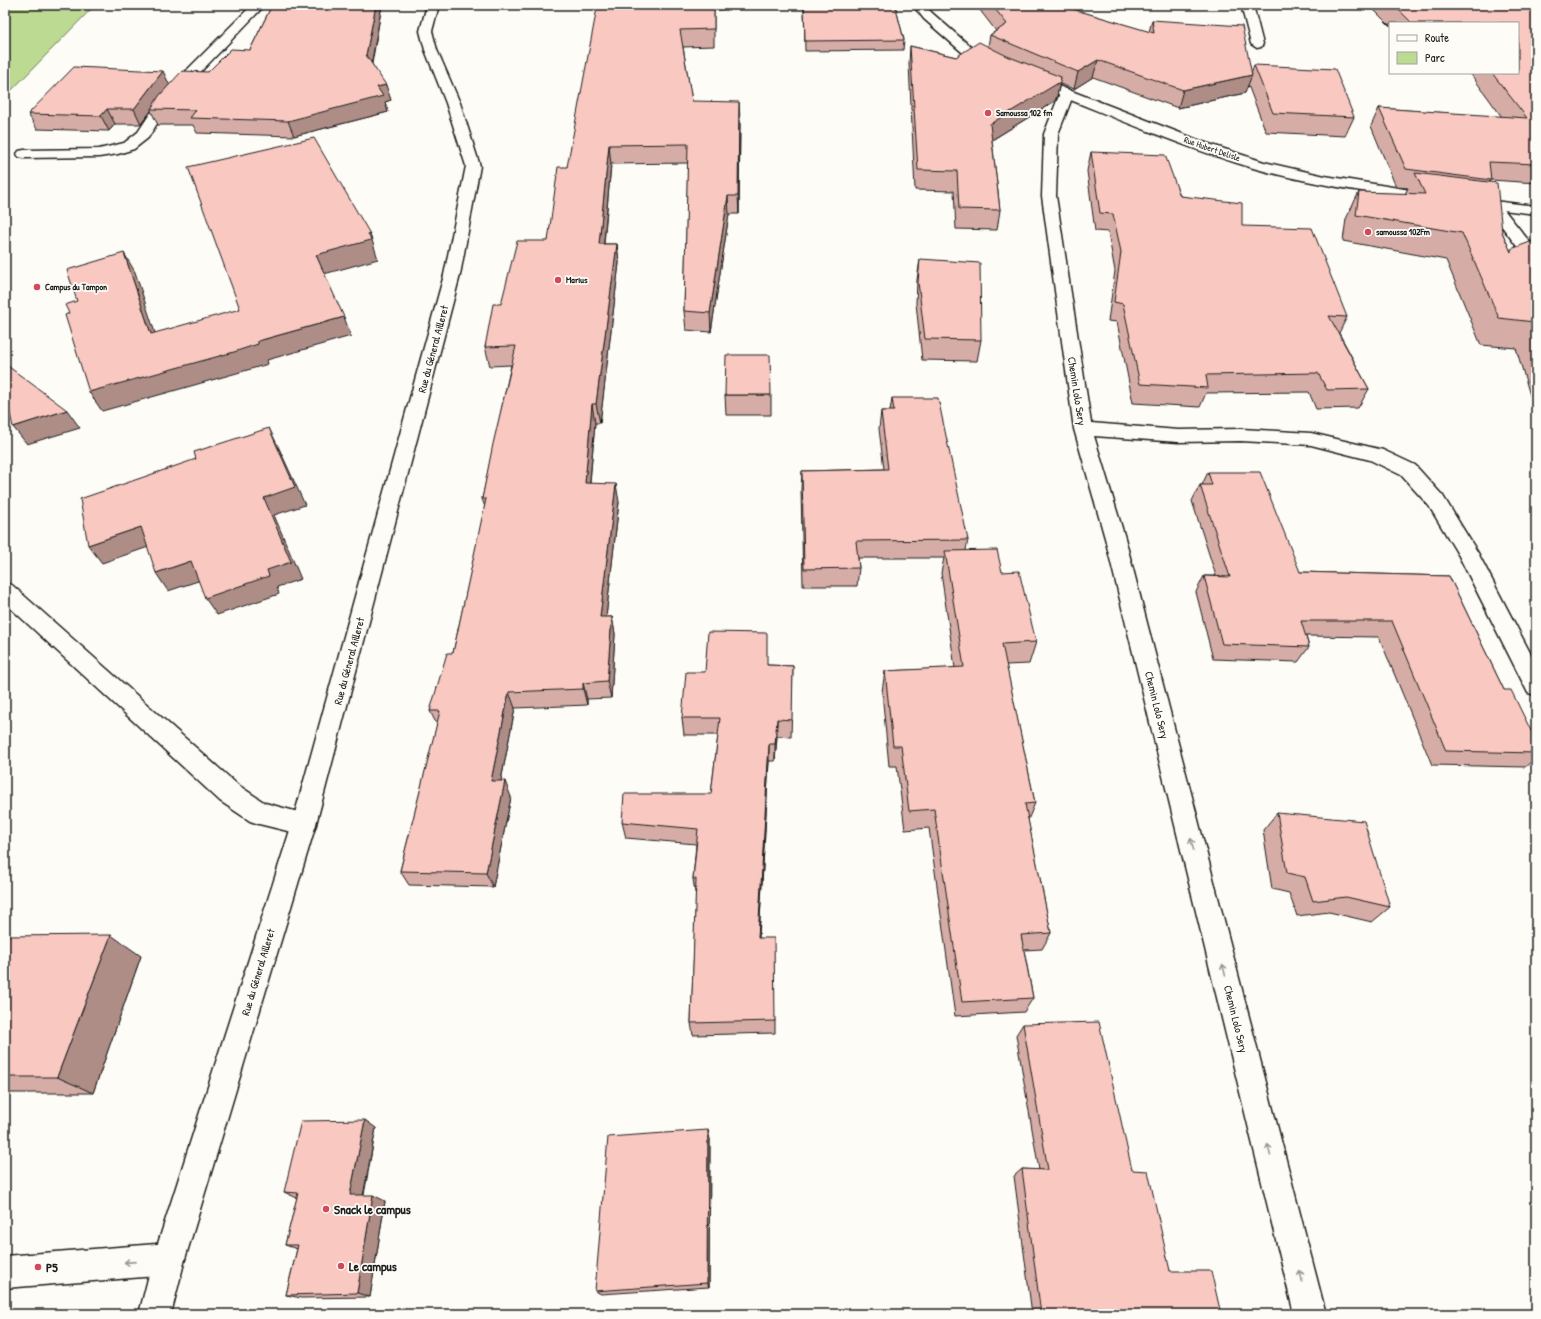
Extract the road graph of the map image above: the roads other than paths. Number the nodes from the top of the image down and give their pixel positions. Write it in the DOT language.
graph roads {
  1 [pos="259,5"];
  2 [pos="433,5"];
  3 [pos="919,5"];
  4 [pos="1247,5"];
  5 [pos="1257,44"];
  6 [pos="1067,93"];
  7 [pos="24,154"];
  8 [pos="1493,205"];
  9 [pos="1536,210"];
  10 [pos="1536,261"];
  11 [pos="1083,429"];
  12 [pos="5,591"];
  13 [pos="1536,686"];
  14 [pos="304,824"];
  15 [pos="168,1259"];
  16 [pos="5,1272"];
  17 [pos="155,1314"];
  18 [pos="1310,1314"];
  1 -- 7 [label="street"];
  2 -- 14 [label="street, Rue du Géneral Ailleret"];
  3 -- 6 [label="street, Rue Hubert Delisle"];
  4 -- 5 [label="street"];
  6 -- 8 [label="street, Rue Hubert Delisle"];
  6 -- 11 [label="street, Chemin Lolo Sery"];
  8 -- 9 [label="street, Rue Hubert Delisle"];
  8 -- 10 [label="street"];
  11 -- 13 [label="street"];
  18 -- 11 [label="street, Chemin Lolo Sery, one-way"];
  12 -- 14 [label="street"];
  14 -- 15 [label="street, Rue du Géneral Ailleret"];
  15 -- 16 [label="street, one-way"];
  15 -- 17 [label="street, Rue du Géneral Ailleret"];
}
